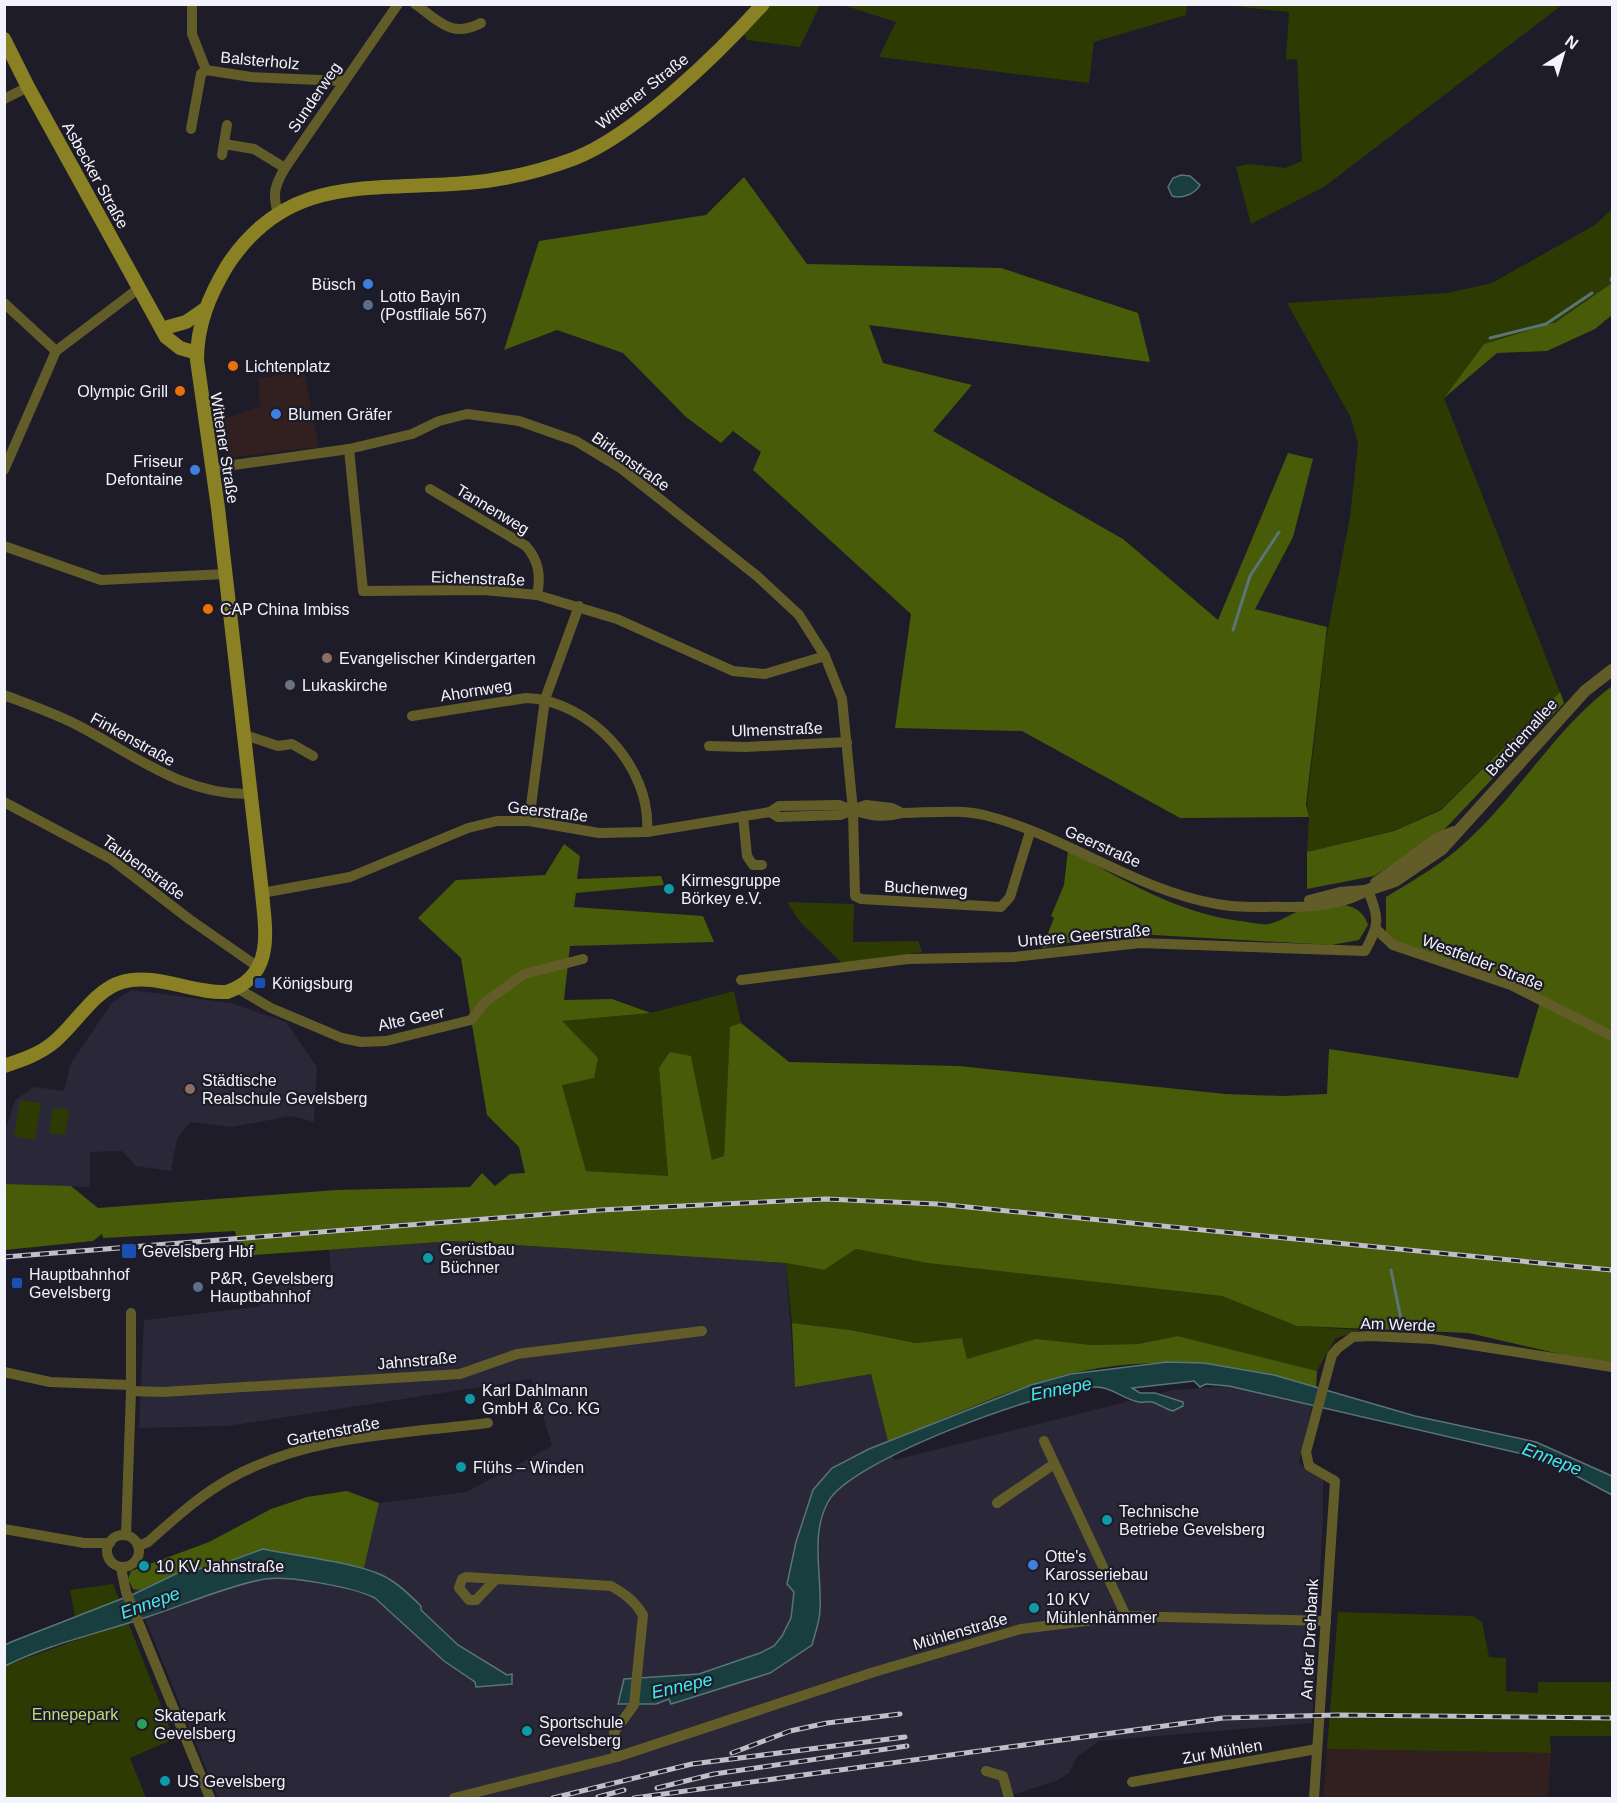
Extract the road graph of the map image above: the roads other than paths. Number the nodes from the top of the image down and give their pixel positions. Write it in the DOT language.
graph roads {
  1 [pos="192,4"];
  2 [pos="398,4"];
  3 [pos="415,4"];
  4 [pos="763,4"];
  5 [pos="481,23"];
  6 [pos="4,39"];
  7 [pos="206,70"];
  8 [pos="343,81"];
  9 [pos="28,87"];
  10 [pos="4,99"];
  11 [pos="227,125"];
  12 [pos="191,129"];
  13 [pos="285,168"];
  14 [pos="278,213"];
  15 [pos="138,289"];
  16 [pos="4,303"];
  17 [pos="205,309"];
  18 [pos="165,326"];
  19 [pos="197,346"];
  20 [pos="57,351"];
  21 [pos="349,449"];
  22 [pos="212,468"];
  23 [pos="4,471"];
  24 [pos="430,489"];
  25 [pos="4,546"];
  26 [pos="226,574"];
  27 [pos="537,595"];
  28 [pos="579,606"];
  29 [pos="825,656"];
  30 [pos="1612,670"];
  31 [pos="4,695"];
  32 [pos="545,699"];
  33 [pos="412,716"];
  34 [pos="242,734"];
  35 [pos="847,742"];
  36 [pos="709,746"];
  37 [pos="313,756"];
  38 [pos="250,794"];
  39 [pos="7,808"];
  40 [pos="853,810"];
  41 [pos="742,816"];
  42 [pos="529,821"];
  43 [pos="647,832"];
  44 [pos="1030,832"];
  45 [pos="762,865"];
  46 [pos="1368,890"];
  47 [pos="262,893"];
  48 [pos="1377,930"];
  49 [pos="583,959"];
  50 [pos="258,967"];
  51 [pos="741,980"];
  52 [pos="237,988"];
  53 [pos="1612,1036"];
  54 [pos="4,1066"];
  55 [pos="131,1313"];
  56 [pos="702,1331"];
  57 [pos="1612,1367"];
  58 [pos="4,1372"];
  59 [pos="131,1388"];
  60 [pos="488,1423"];
  61 [pos="1044,1441"];
  62 [pos="1054,1464"];
  63 [pos="1335,1481"];
  64 [pos="997,1503"];
  65 [pos="4,1529"];
  66 [pos="126,1535"];
  67 [pos="110,1542"];
  68 [pos="84,1543"];
  69 [pos="138,1546"];
  70 [pos="108,1557"];
  71 [pos="121,1568"];
  72 [pos="496,1579"];
  73 [pos="1126,1616"];
  74 [pos="1326,1621"];
  75 [pos="1317,1749"];
  76 [pos="617,1757"];
  77 [pos="986,1771"];
  78 [pos="1132,1782"];
  79 [pos="210,1798"];
  80 [pos="454,1798"];
  81 [pos="1009,1798"];
  82 [pos="1314,1798"];
  1 -- 7 [label="street, Balsterholz"];
  2 -- 8 [label="street, Sunderweg"];
  3 -- 5 [label="street"];
  4 -- 14 [label="main road, Wittener Straße"];
  6 -- 9 [label="main road, Asbecker Straße"];
  7 -- 8 [label="street, Balsterholz"];
  7 -- 12 [label="street"];
  8 -- 13 [label="street, Sunderweg"];
  9 -- 10 [label="street"];
  9 -- 15 [label="main road, Asbecker Straße"];
  11 -- 13 [label="street"];
  13 -- 14 [label="street, Sunderweg"];
  14 -- 17 [label="main road, Wittener Straße"];
  15 -- 18 [label="main road, Asbecker Straße"];
  15 -- 20 [label="street"];
  16 -- 20 [label="street"];
  17 -- 18 [label="main road"];
  17 -- 19 [label="main road, Wittener Straße"];
  18 -- 19 [label="main road"];
  19 -- 22 [label="main road, Wittener Straße"];
  20 -- 23 [label="street"];
  21 -- 22 [label="street, Birkenstraße"];
  21 -- 27 [label="street, Eichenstraße"];
  21 -- 29 [label="street, Birkenstraße"];
  22 -- 26 [label="main road, Wittener Straße"];
  24 -- 27 [label="street, Tannenweg"];
  25 -- 26 [label="street"];
  26 -- 34 [label="main road, Wittener Straße"];
  27 -- 28 [label="street, Eichenstraße"];
  28 -- 29 [label="street, Eichenstraße"];
  28 -- 32 [label="street"];
  29 -- 35 [label="street, Birkenstraße"];
  30 -- 46 [label="street, Berchemallee"];
  31 -- 38 [label="street, Finkenstraße"];
  32 -- 33 [label="street, Ahornweg"];
  32 -- 42 [label="street"];
  32 -- 43 [label="street"];
  34 -- 37 [label="street"];
  34 -- 38 [label="main road, Wittener Straße"];
  35 -- 36 [label="street, Ulmenstraße"];
  35 -- 40 [label="street, Birkenstraße"];
  38 -- 47 [label="main road, Wittener Straße"];
  39 -- 50 [label="street, Taubenstraße"];
  40 -- 41 [label="street, Geerstraße"];
  40 -- 44 [label="street, Geerstraße"];
  40 -- 44 [label="street, Buchenweg"];
  41 -- 43 [label="street, Geerstraße"];
  41 -- 45 [label="street"];
  42 -- 43 [label="street, Geerstraße"];
  42 -- 47 [label="street, Geerstraße"];
  44 -- 46 [label="street, Geerstraße"];
  46 -- 48 [label="street"];
  47 -- 50 [label="main road, Wittener Straße"];
  48 -- 51 [label="street, Untere Geerstraße"];
  48 -- 53 [label="street, Westfelder Straße"];
  49 -- 52 [label="street, Alte Geer"];
  50 -- 52 [label="main road"];
  52 -- 54 [label="main road"];
  55 -- 59 [label="street"];
  56 -- 59 [label="street, Jahnstraße"];
  57 -- 63 [label="street, Am Werde"];
  58 -- 59 [label="street, Jahnstraße"];
  59 -- 66 [label="street"];
  60 -- 69 [label="street, Gartenstraße"];
  61 -- 62 [label="street"];
  62 -- 64 [label="street"];
  62 -- 73 [label="street"];
  63 -- 74 [label="street, An der Drehbank"];
  65 -- 68 [label="street"];
  66 -- 67 [label="street"];
  66 -- 69 [label="street"];
  67 -- 68 [label="street"];
  67 -- 70 [label="street"];
  68 -- 70 [label="street"];
  69 -- 71 [label="street"];
  70 -- 71 [label="street"];
  71 -- 79 [label="street"];
  72 -- 76 [label="street"];
  73 -- 74 [label="street, Mühlenstraße"];
  73 -- 76 [label="street, Mühlenstraße"];
  74 -- 75 [label="street, An der Drehbank"];
  75 -- 78 [label="street, Zur Mühlen"];
  75 -- 82 [label="street, An der Drehbank"];
  76 -- 80 [label="street, Mühlenstraße"];
  77 -- 81 [label="street"];
}
